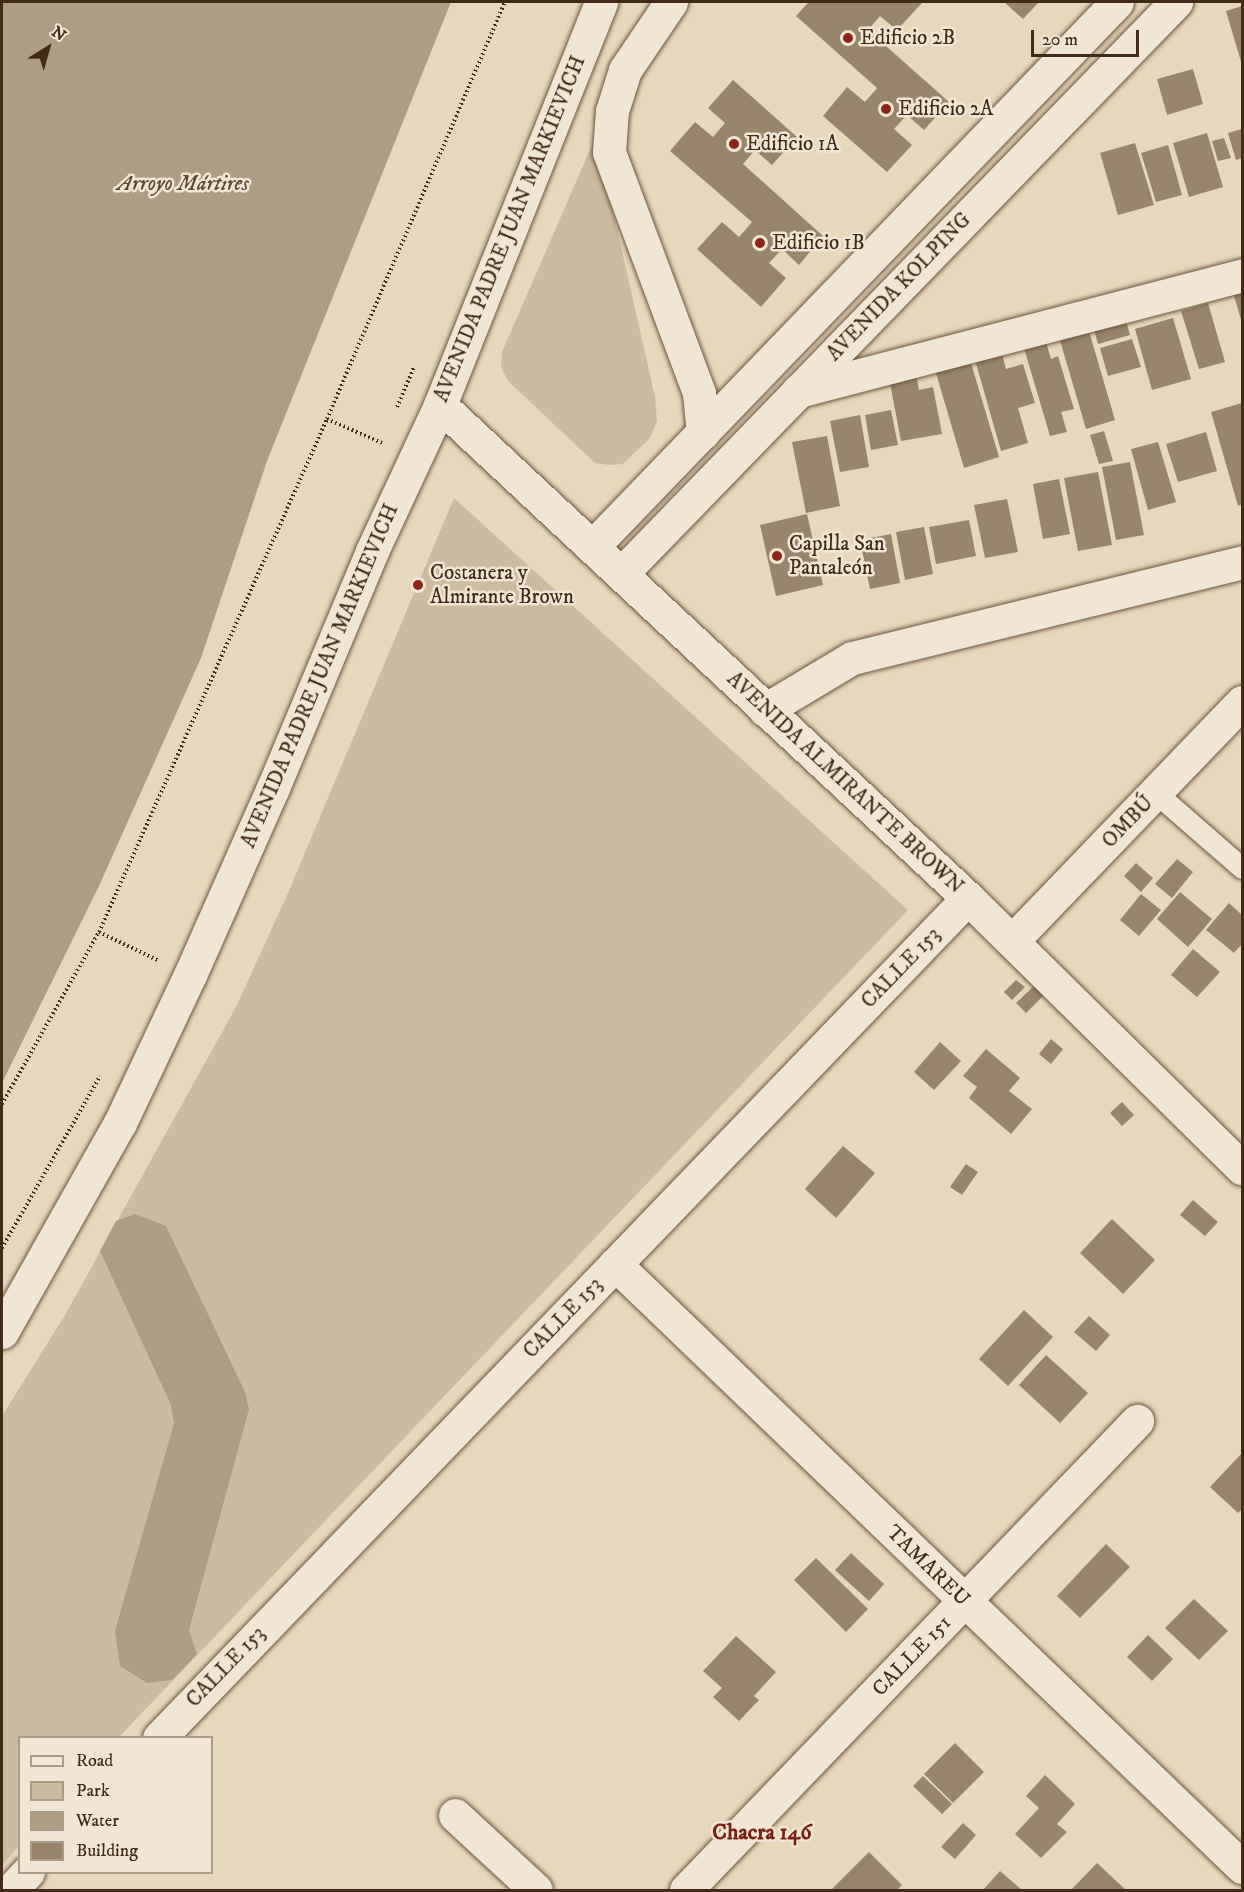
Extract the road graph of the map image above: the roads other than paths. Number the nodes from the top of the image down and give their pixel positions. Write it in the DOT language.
graph roads {
  1 [pos="601,2"];
  2 [pos="671,2"];
  3 [pos="1117,2"];
  4 [pos="1176,2"];
  5 [pos="1242,275"];
  6 [pos="798,391"];
  7 [pos="440,405"];
  8 [pos="703,433"];
  9 [pos="593,546"];
  10 [pos="1242,562"];
  11 [pos="622,573"];
  12 [pos="1242,702"];
  13 [pos="765,710"];
  14 [pos="1156,793"];
  15 [pos="1242,868"];
  16 [pos="968,898"];
  17 [pos="1012,941"];
  18 [pos="1242,1168"];
  19 [pos="615,1264"];
  20 [pos="2,1332"];
  21 [pos="1137,1421"];
  22 [pos="964,1602"];
  23 [pos="160,1736"];
  24 [pos="455,1815"];
  25 [pos="1242,1867"];
  26 [pos="26,1874"];
  27 [pos="11,1890"];
  28 [pos="536,1890"];
  29 [pos="686,1890"];
  1 -- 7 [label="street, AVENIDA PADRE JUAN MARKIEVICH"];
  2 -- 8 [label="street"];
  3 -- 8 [label="street, AVENIDA KOLPING"];
  4 -- 6 [label="street, AVENIDA KOLPING"];
  5 -- 6 [label="street"];
  6 -- 11 [label="street, AVENIDA KOLPING"];
  7 -- 9 [label="street, AVENIDA ALMIRANTE BROWN"];
  7 -- 20 [label="street, AVENIDA PADRE JUAN MARKIEVICH"];
  8 -- 9 [label="street, AVENIDA KOLPING"];
  9 -- 11 [label="street, AVENIDA ALMIRANTE BROWN"];
  10 -- 13 [label="street"];
  11 -- 13 [label="street, AVENIDA ALMIRANTE BROWN"];
  12 -- 14 [label="street, OMBÚ"];
  13 -- 16 [label="street, AVENIDA ALMIRANTE BROWN"];
  14 -- 15 [label="lane"];
  14 -- 17 [label="street, OMBÚ"];
  16 -- 17 [label="street, AVENIDA ALMIRANTE BROWN"];
  16 -- 19 [label="street, CALLE 153"];
  17 -- 18 [label="street, AVENIDA ALMIRANTE BROWN"];
  19 -- 22 [label="street, TAMAREU"];
  19 -- 23 [label="street, CALLE 153"];
  21 -- 22 [label="street, CALLE 151"];
  22 -- 25 [label="street, TAMAREU"];
  22 -- 29 [label="street, CALLE 151"];
  24 -- 28 [label="street"];
  26 -- 27 [label="street"];
}
